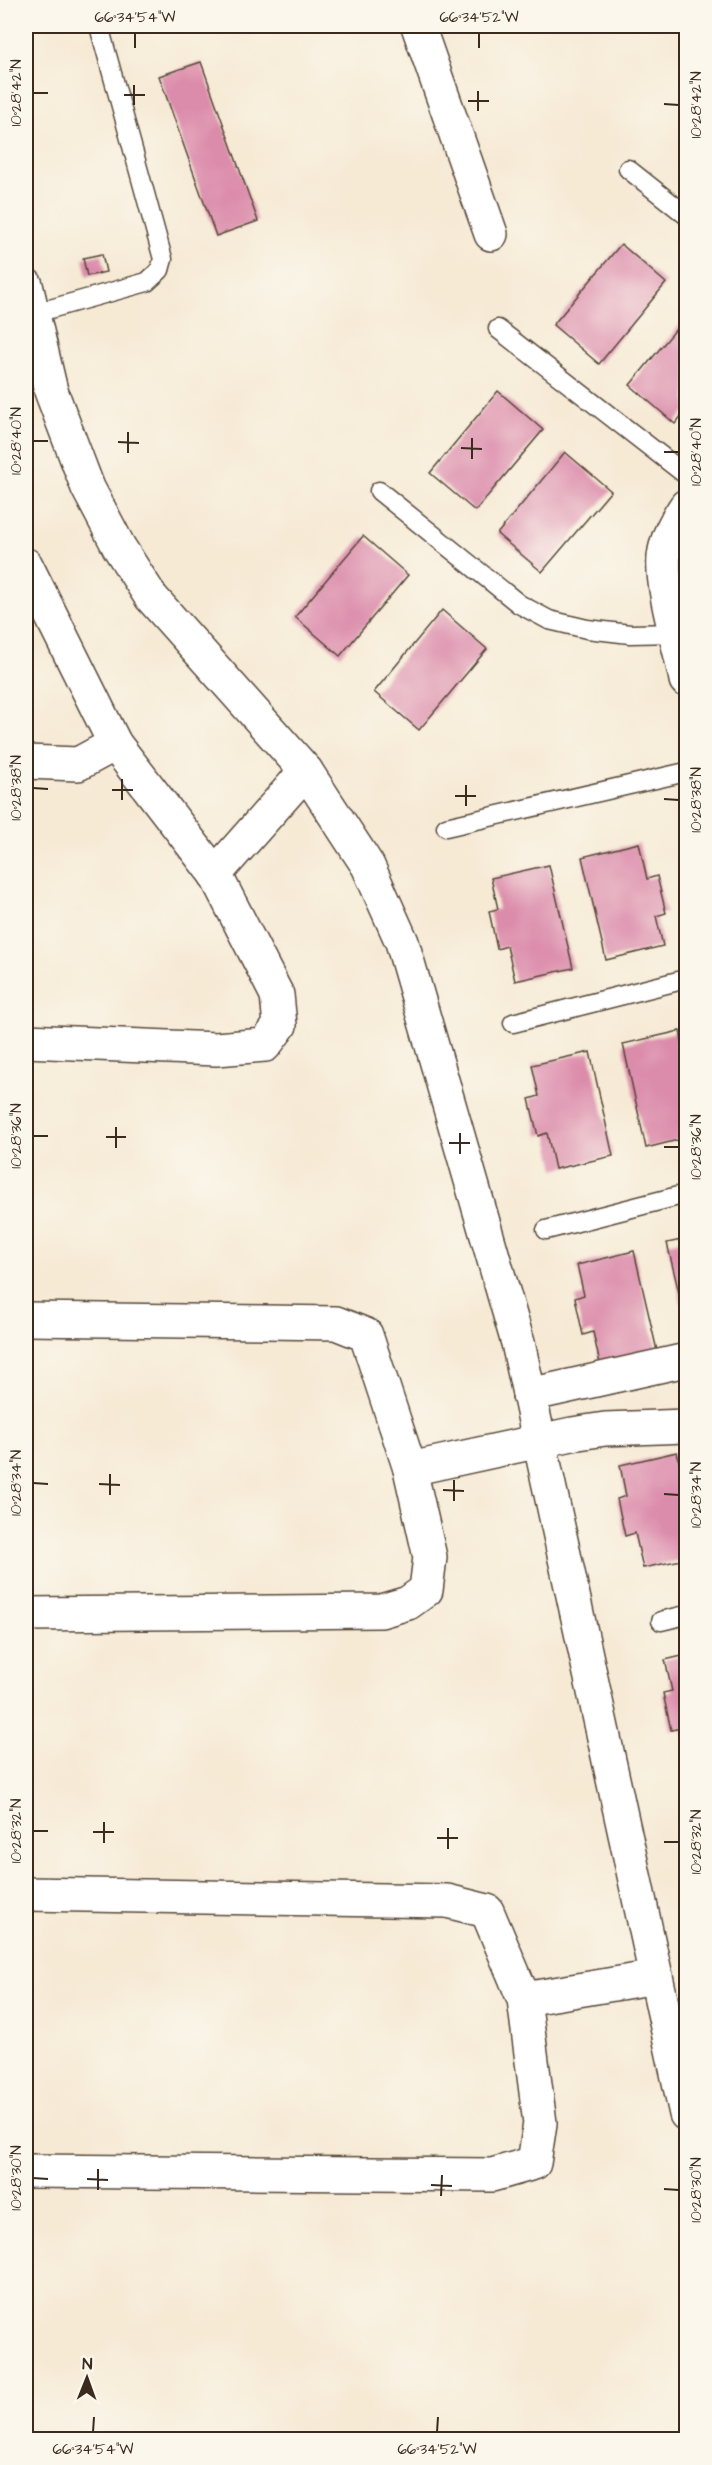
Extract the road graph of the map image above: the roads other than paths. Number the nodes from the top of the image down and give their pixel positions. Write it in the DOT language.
graph roads {
  1 [pos="99,26"];
  2 [pos="418,26"];
  3 [pos="628,169"];
  4 [pos="687,215"];
  5 [pos="491,234"];
  6 [pos="29,300"];
  7 [pos="498,329"];
  8 [pos="687,475"];
  9 [pos="379,491"];
  10 [pos="687,506"];
  11 [pos="26,565"];
  12 [pos="677,633"];
  13 [pos="687,680"];
  14 [pos="115,744"];
  15 [pos="26,762"];
  16 [pos="306,771"];
  17 [pos="687,772"];
  18 [pos="446,827"];
  19 [pos="214,873"];
  20 [pos="687,979"];
  21 [pos="513,1023"];
  22 [pos="26,1041"];
  23 [pos="687,1194"];
  24 [pos="546,1230"];
  25 [pos="26,1319"];
  26 [pos="687,1360"];
  27 [pos="529,1395"];
  28 [pos="687,1426"];
  29 [pos="540,1442"];
  30 [pos="410,1469"];
  31 [pos="26,1614"];
  32 [pos="687,1615"];
  33 [pos="661,1621"];
  34 [pos="26,1894"];
  35 [pos="657,1977"];
  36 [pos="524,1999"];
  37 [pos="687,2114"];
  38 [pos="26,2171"];
  1 -- 6 [label="lane"];
  2 -- 5 [label="street"];
  3 -- 4 [label="lane"];
  6 -- 16 [label="street"];
  7 -- 8 [label="lane"];
  9 -- 12 [label="lane"];
  10 -- 12 [label="street"];
  11 -- 14 [label="street"];
  12 -- 13 [label="street"];
  14 -- 15 [label="street"];
  14 -- 19 [label="street"];
  16 -- 19 [label="street"];
  16 -- 27 [label="street"];
  17 -- 18 [label="lane"];
  19 -- 22 [label="street"];
  20 -- 21 [label="lane"];
  23 -- 24 [label="lane"];
  25 -- 30 [label="street"];
  26 -- 27 [label="street"];
  27 -- 29 [label="street"];
  28 -- 29 [label="street"];
  29 -- 30 [label="street"];
  29 -- 35 [label="street"];
  30 -- 31 [label="street"];
  32 -- 33 [label="lane"];
  34 -- 36 [label="street"];
  35 -- 36 [label="street"];
  35 -- 37 [label="street"];
  36 -- 38 [label="street"];
}
